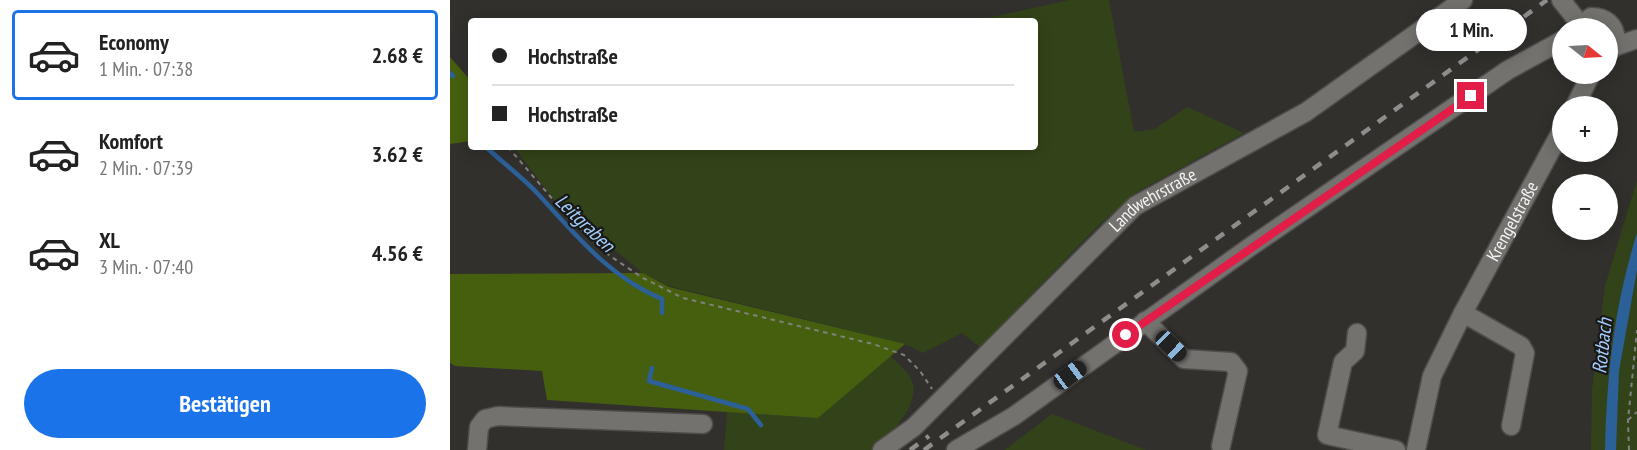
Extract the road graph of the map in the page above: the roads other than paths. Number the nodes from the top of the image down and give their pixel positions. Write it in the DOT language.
graph roads {
  1 [pos="1463,0"];
  2 [pos="1561,0"];
  3 [pos="1573,18"];
  4 [pos="1618,28"];
  5 [pos="1637,28"];
  6 [pos="1637,39"];
  7 [pos="1552,46"];
  8 [pos="1618,48"];
  9 [pos="1552,52"];
  10 [pos="1540,53"];
  11 [pos="1552,148"];
  12 [pos="1463,313"];
  13 [pos="1145,321"];
  14 [pos="1357,333"];
  15 [pos="703,424"];
  16 [pos="1511,426"];
  17 [pos="1325,442"];
  18 [pos="1221,446"];
  19 [pos="477,450"];
  20 [pos="882,450"];
  21 [pos="956,450"];
  22 [pos="1396,450"];
  23 [pos="1416,450"];
  1 -- 20 [label="street, Landwehrstraße"];
  2 -- 3 [label="street"];
  4 -- 5 [label="street"];
  6 -- 8 [label="street"];
  7 -- 10 [label="street"];
  9 -- 10 [label="street"];
  10 -- 13 [label="street"];
  11 -- 12 [label="street, Krengelstraße"];
  12 -- 16 [label="street"];
  12 -- 23 [label="street, Krengelstraße"];
  13 -- 18 [label="street"];
  13 -- 21 [label="street"];
  14 -- 17 [label="street"];
  15 -- 19 [label="street"];
  17 -- 22 [label="street"];
}
